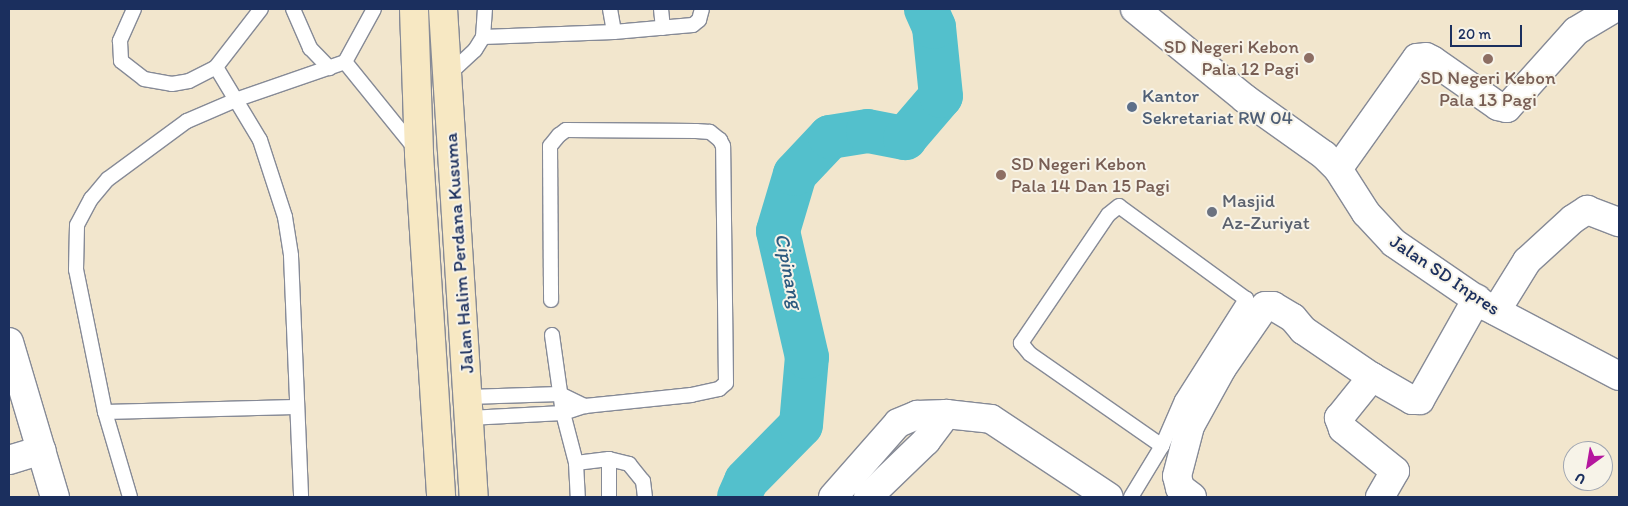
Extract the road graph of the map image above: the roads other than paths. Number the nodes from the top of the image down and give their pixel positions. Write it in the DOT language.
graph roads {
  1 [pos="134,9"];
  2 [pos="261,9"];
  3 [pos="293,9"];
  4 [pos="374,9"];
  5 [pos="414,9"];
  6 [pos="443,9"];
  7 [pos="485,9"];
  8 [pos="610,9"];
  9 [pos="661,9"];
  10 [pos="702,9"];
  11 [pos="1136,9"];
  12 [pos="1613,9"];
  13 [pos="663,28"];
  14 [pos="614,32"];
  15 [pos="484,37"];
  16 [pos="345,62"];
  17 [pos="216,67"];
  18 [pos="329,68"];
  19 [pos="447,76"];
  20 [pos="238,99"];
  21 [pos="419,154"];
  22 [pos="1338,169"];
  23 [pos="1616,213"];
  24 [pos="551,300"];
  25 [pos="1486,305"];
  26 [pos="552,335"];
  27 [pos="9,342"];
  28 [pos="1619,376"];
  29 [pos="1372,377"];
  30 [pos="560,394"];
  31 [pos="585,406"];
  32 [pos="295,407"];
  33 [pos="468,408"];
  34 [pos="105,412"];
  35 [pos="563,412"];
  36 [pos="946,414"];
  37 [pos="1162,446"];
  38 [pos="41,450"];
  39 [pos="609,459"];
  40 [pos="9,460"];
  41 [pos="576,463"];
  42 [pos="55,497"];
  43 [pos="130,497"];
  44 [pos="301,497"];
  45 [pos="441,497"];
  46 [pos="474,497"];
  47 [pos="578,497"];
  48 [pos="609,497"];
  49 [pos="645,497"];
  50 [pos="833,497"];
  51 [pos="868,497"];
  52 [pos="1109,497"];
  53 [pos="1131,497"];
  54 [pos="1192,497"];
  55 [pos="1380,497"];
  1 -- 17 [label="lane"];
  2 -- 17 [label="lane"];
  3 -- 18 [label="lane"];
  4 -- 16 [label="lane"];
  5 -- 21 [label="street, Jalan Halim Perdana Kusuma"];
  6 -- 19 [label="street, Jalan Halim Perdana Kusuma"];
  7 -- 15 [label="lane"];
  8 -- 14 [label="lane"];
  9 -- 13 [label="lane"];
  10 -- 13 [label="lane"];
  11 -- 22 [label="street, Jalan SD Inpres"];
  12 -- 22 [label="street"];
  13 -- 14 [label="lane"];
  14 -- 15 [label="lane"];
  15 -- 19 [label="lane"];
  16 -- 18 [label="lane"];
  16 -- 21 [label="lane"];
  17 -- 20 [label="lane"];
  18 -- 20 [label="lane"];
  19 -- 33 [label="street, Jalan Halim Perdana Kusuma"];
  20 -- 32 [label="lane"];
  20 -- 34 [label="lane"];
  21 -- 45 [label="street, Jalan Halim Perdana Kusuma"];
  22 -- 25 [label="street, Jalan SD Inpres"];
  23 -- 25 [label="street"];
  24 -- 31 [label="lane"];
  25 -- 28 [label="street, Jalan SD Inpres"];
  25 -- 29 [label="street"];
  26 -- 30 [label="lane"];
  27 -- 38 [label="street"];
  29 -- 54 [label="street"];
  29 -- 55 [label="street"];
  30 -- 31 [label="lane"];
  30 -- 33 [label="lane"];
  30 -- 35 [label="lane"];
  31 -- 35 [label="lane"];
  32 -- 34 [label="lane"];
  32 -- 44 [label="lane"];
  33 -- 35 [label="lane"];
  33 -- 46 [label="street, Jalan Halim Perdana Kusuma"];
  34 -- 43 [label="lane"];
  35 -- 41 [label="lane"];
  36 -- 50 [label="street"];
  36 -- 51 [label="street"];
  36 -- 52 [label="street"];
  37 -- 37 [label="lane"];
  37 -- 53 [label="lane"];
  38 -- 40 [label="street"];
  38 -- 42 [label="street"];
  39 -- 41 [label="lane"];
  39 -- 48 [label="lane"];
  39 -- 49 [label="lane"];
  41 -- 47 [label="lane"];
}
